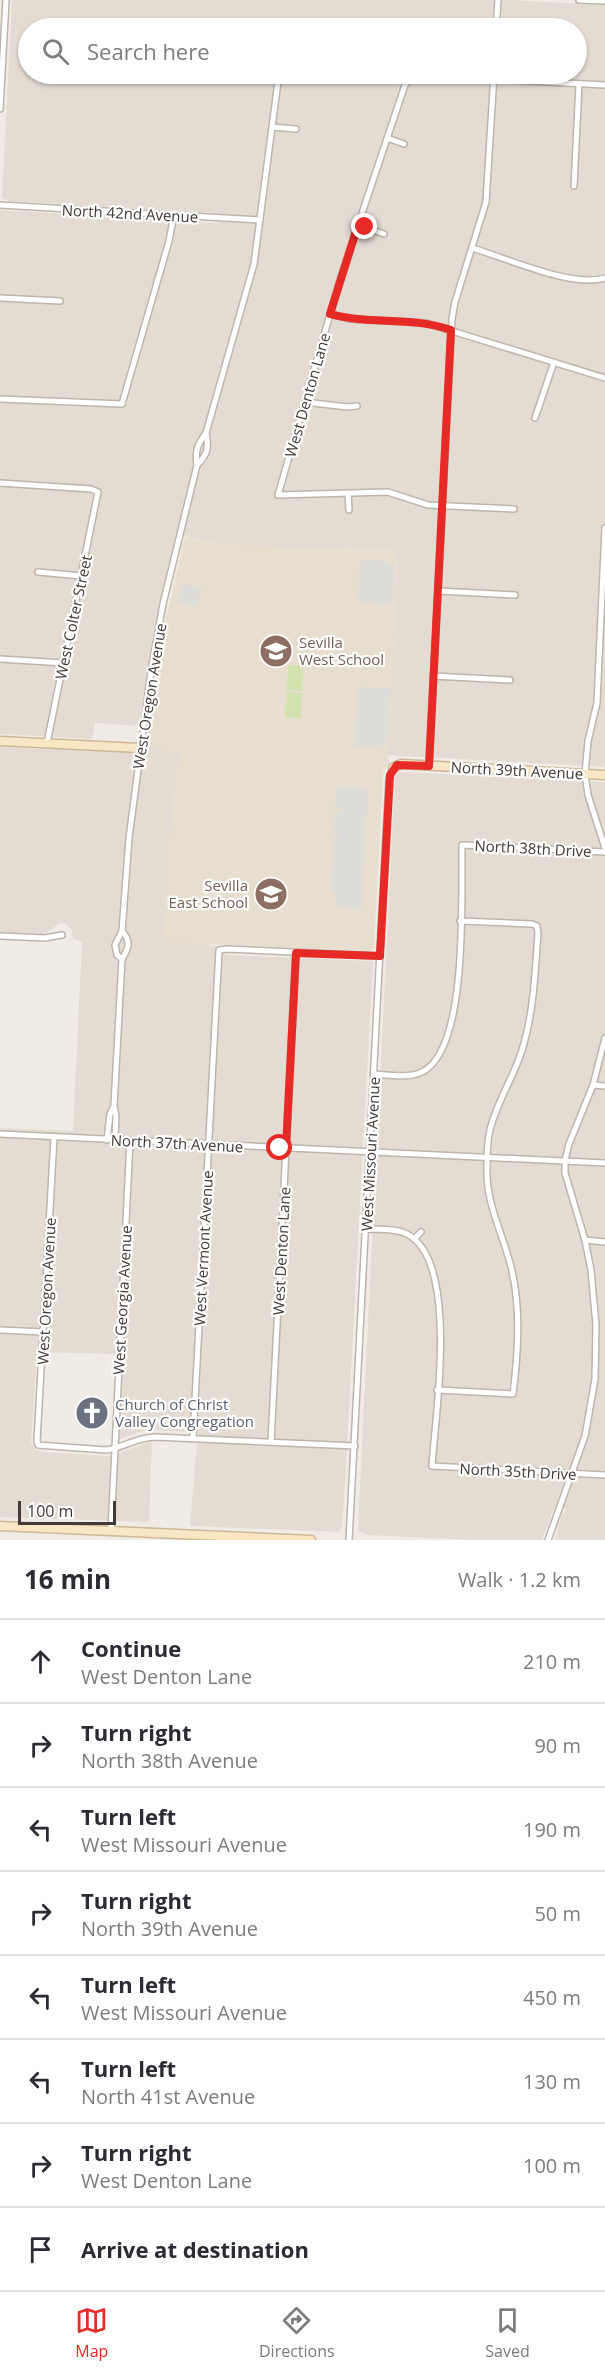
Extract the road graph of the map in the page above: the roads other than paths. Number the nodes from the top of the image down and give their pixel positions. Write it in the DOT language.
graph roads {
  1 [pos="6,0"];
  2 [pos="498,0"];
  3 [pos="579,0"];
  4 [pos="605,2"];
  5 [pos="497,18"];
  6 [pos="1,77"];
  7 [pos="278,84"];
  8 [pos="406,84"];
  9 [pos="494,84"];
  10 [pos="579,84"];
  11 [pos="605,85"];
  12 [pos="0,109"];
  13 [pos="272,127"];
  14 [pos="296,129"];
  15 [pos="387,138"];
  16 [pos="404,144"];
  17 [pos="574,186"];
  18 [pos="0,205"];
  19 [pos="174,215"];
  20 [pos="260,220"];
  21 [pos="358,225"];
  22 [pos="384,234"];
  23 [pos="472,248"];
  24 [pos="605,278"];
  25 [pos="0,298"];
  26 [pos="60,301"];
  27 [pos="330,314"];
  28 [pos="451,330"];
  29 [pos="554,362"];
  30 [pos="605,378"];
  31 [pos="0,399"];
  32 [pos="305,402"];
  33 [pos="357,406"];
  34 [pos="536,418"];
  35 [pos="206,434"];
  36 [pos="197,465"];
  37 [pos="0,483"];
  38 [pos="348,493"];
  39 [pos="442,506"];
  40 [pos="514,509"];
  41 [pos="349,510"];
  42 [pos="605,528"];
  43 [pos="38,572"];
  44 [pos="82,576"];
  45 [pos="438,591"];
  46 [pos="515,595"];
  47 [pos="0,660"];
  48 [pos="64,663"];
  49 [pos="433,676"];
  50 [pos="510,680"];
  51 [pos="598,685"];
  52 [pos="605,685"];
  53 [pos="0,741"];
  54 [pos="47,743"];
  55 [pos="139,748"];
  56 [pos="429,766"];
  57 [pos="393,768"];
  58 [pos="585,774"];
  59 [pos="605,775"];
  60 [pos="605,850"];
  61 [pos="460,921"];
  62 [pos="122,931"];
  63 [pos="62,935"];
  64 [pos="0,936"];
  65 [pos="296,953"];
  66 [pos="380,956"];
  67 [pos="122,959"];
  68 [pos="605,1038"];
  69 [pos="424,1071"];
  70 [pos="374,1074"];
  71 [pos="428,1078"];
  72 [pos="593,1085"];
  73 [pos="605,1086"];
  74 [pos="114,1106"];
  75 [pos="0,1134"];
  76 [pos="54,1137"];
  77 [pos="107,1140"];
  78 [pos="115,1140"];
  79 [pos="130,1140"];
  80 [pos="208,1144"];
  81 [pos="286,1148"];
  82 [pos="370,1152"];
  83 [pos="487,1157"];
  84 [pos="565,1160"];
  85 [pos="605,1162"];
  86 [pos="366,1229"];
  87 [pos="420,1232"];
  88 [pos="414,1239"];
  89 [pos="585,1240"];
  90 [pos="605,1242"];
  91 [pos="0,1330"];
  92 [pos="44,1332"];
  93 [pos="437,1390"];
  94 [pos="193,1438"];
  95 [pos="271,1442"];
  96 [pos="355,1446"];
  97 [pos="115,1449"];
  98 [pos="572,1474"];
  99 [pos="605,1475"];
  100 [pos="0,1526"];
  101 [pos="111,1531"];
  102 [pos="311,1540"];
  103 [pos="349,1540"];
  104 [pos="548,1540"];
  1 -- 6 [label="street"];
  2 -- 5 [label="street"];
  3 -- 4 [label="street"];
  6 -- 12 [label="street"];
  7 -- 13 [label="street, West Oregon Avenue"];
  8 -- 15 [label="street, West Denton Lane"];
  9 -- 23 [label="street"];
  10 -- 11 [label="street"];
  10 -- 17 [label="street"];
  13 -- 14 [label="street"];
  13 -- 20 [label="street, West Oregon Avenue"];
  15 -- 16 [label="street"];
  15 -- 21 [label="street, West Denton Lane"];
  18 -- 19 [label="street, North 42nd Avenue"];
  19 -- 20 [label="street, North 42nd Avenue"];
  19 -- 31 [label="street"];
  20 -- 35 [label="street, West Oregon Avenue"];
  21 -- 22 [label="street"];
  21 -- 27 [label="street, West Denton Lane"];
  23 -- 24 [label="street"];
  23 -- 28 [label="street"];
  25 -- 26 [label="street"];
  27 -- 28 [label="street"];
  27 -- 32 [label="street, West Denton Lane"];
  28 -- 29 [label="street"];
  28 -- 39 [label="street"];
  29 -- 30 [label="street"];
  29 -- 34 [label="street"];
  32 -- 33 [label="street"];
  32 -- 38 [label="street, West Denton Lane"];
  35 -- 36 [label="street, West Oregon Avenue"];
  35 -- 36 [label="street, West Oregon Avenue"];
  36 -- 55 [label="street, West Oregon Avenue"];
  37 -- 44 [label="street, West Colter Street"];
  38 -- 39 [label="street"];
  38 -- 41 [label="street"];
  39 -- 40 [label="street"];
  39 -- 45 [label="street"];
  42 -- 51 [label="street"];
  43 -- 44 [label="street"];
  44 -- 48 [label="street, West Colter Street"];
  45 -- 46 [label="street"];
  45 -- 49 [label="street"];
  47 -- 48 [label="street"];
  48 -- 54 [label="street, West Colter Street"];
  49 -- 50 [label="street"];
  49 -- 56 [label="street"];
  51 -- 52 [label="street"];
  51 -- 58 [label="street"];
  53 -- 54 [label="street"];
  54 -- 55 [label="street"];
  55 -- 62 [label="street, West Oregon Avenue"];
  56 -- 57 [label="street, North 39th Avenue"];
  56 -- 58 [label="street, North 39th Avenue"];
  57 -- 66 [label="street, West Missouri Avenue"];
  58 -- 59 [label="street, North 39th Avenue"];
  58 -- 60 [label="street"];
  60 -- 61 [label="street, North 38th Drive"];
  61 -- 69 [label="street"];
  61 -- 83 [label="street"];
  62 -- 67 [label="street, West Oregon Avenue"];
  62 -- 67 [label="street, West Oregon Avenue"];
  63 -- 64 [label="street"];
  65 -- 66 [label="street"];
  65 -- 80 [label="street, West Vermont Avenue"];
  65 -- 81 [label="street, West Denton Lane"];
  66 -- 70 [label="street, West Missouri Avenue"];
  67 -- 74 [label="street, West Oregon Avenue"];
  68 -- 72 [label="street"];
  69 -- 70 [label="street"];
  69 -- 71 [label="street"];
  70 -- 82 [label="street, West Missouri Avenue"];
  72 -- 73 [label="street"];
  72 -- 84 [label="street"];
  74 -- 77 [label="street, West Oregon Avenue"];
  74 -- 78 [label="street, West Oregon Avenue"];
  75 -- 76 [label="street, North 37th Avenue"];
  76 -- 77 [label="street, North 37th Avenue"];
  76 -- 92 [label="street, West Oregon Avenue"];
  77 -- 78 [label="street, North 37th Avenue"];
  78 -- 79 [label="street, North 37th Avenue"];
  79 -- 80 [label="street, North 37th Avenue"];
  79 -- 97 [label="street, West Georgia Avenue"];
  80 -- 81 [label="street, North 37th Avenue"];
  80 -- 94 [label="street, West Vermont Avenue"];
  81 -- 82 [label="street, North 37th Avenue"];
  81 -- 95 [label="street, West Denton Lane"];
  82 -- 83 [label="street, North 37th Avenue"];
  82 -- 86 [label="street, West Missouri Avenue"];
  83 -- 84 [label="street, North 37th Avenue"];
  83 -- 93 [label="street"];
  84 -- 85 [label="street, North 37th Avenue"];
  84 -- 89 [label="street"];
  86 -- 88 [label="street"];
  86 -- 96 [label="street, West Missouri Avenue"];
  87 -- 88 [label="street"];
  88 -- 93 [label="street"];
  89 -- 90 [label="street"];
  89 -- 98 [label="street"];
  91 -- 92 [label="street"];
  92 -- 97 [label="street, West Oregon Avenue"];
  93 -- 98 [label="street, North 35th Drive"];
  94 -- 95 [label="street"];
  94 -- 97 [label="street"];
  95 -- 96 [label="street"];
  96 -- 103 [label="street, West Missouri Avenue"];
  97 -- 101 [label="street, West Georgia Avenue"];
  98 -- 99 [label="street, North 35th Drive"];
  98 -- 104 [label="street"];
  100 -- 101 [label="street"];
  101 -- 102 [label="street"];
}
